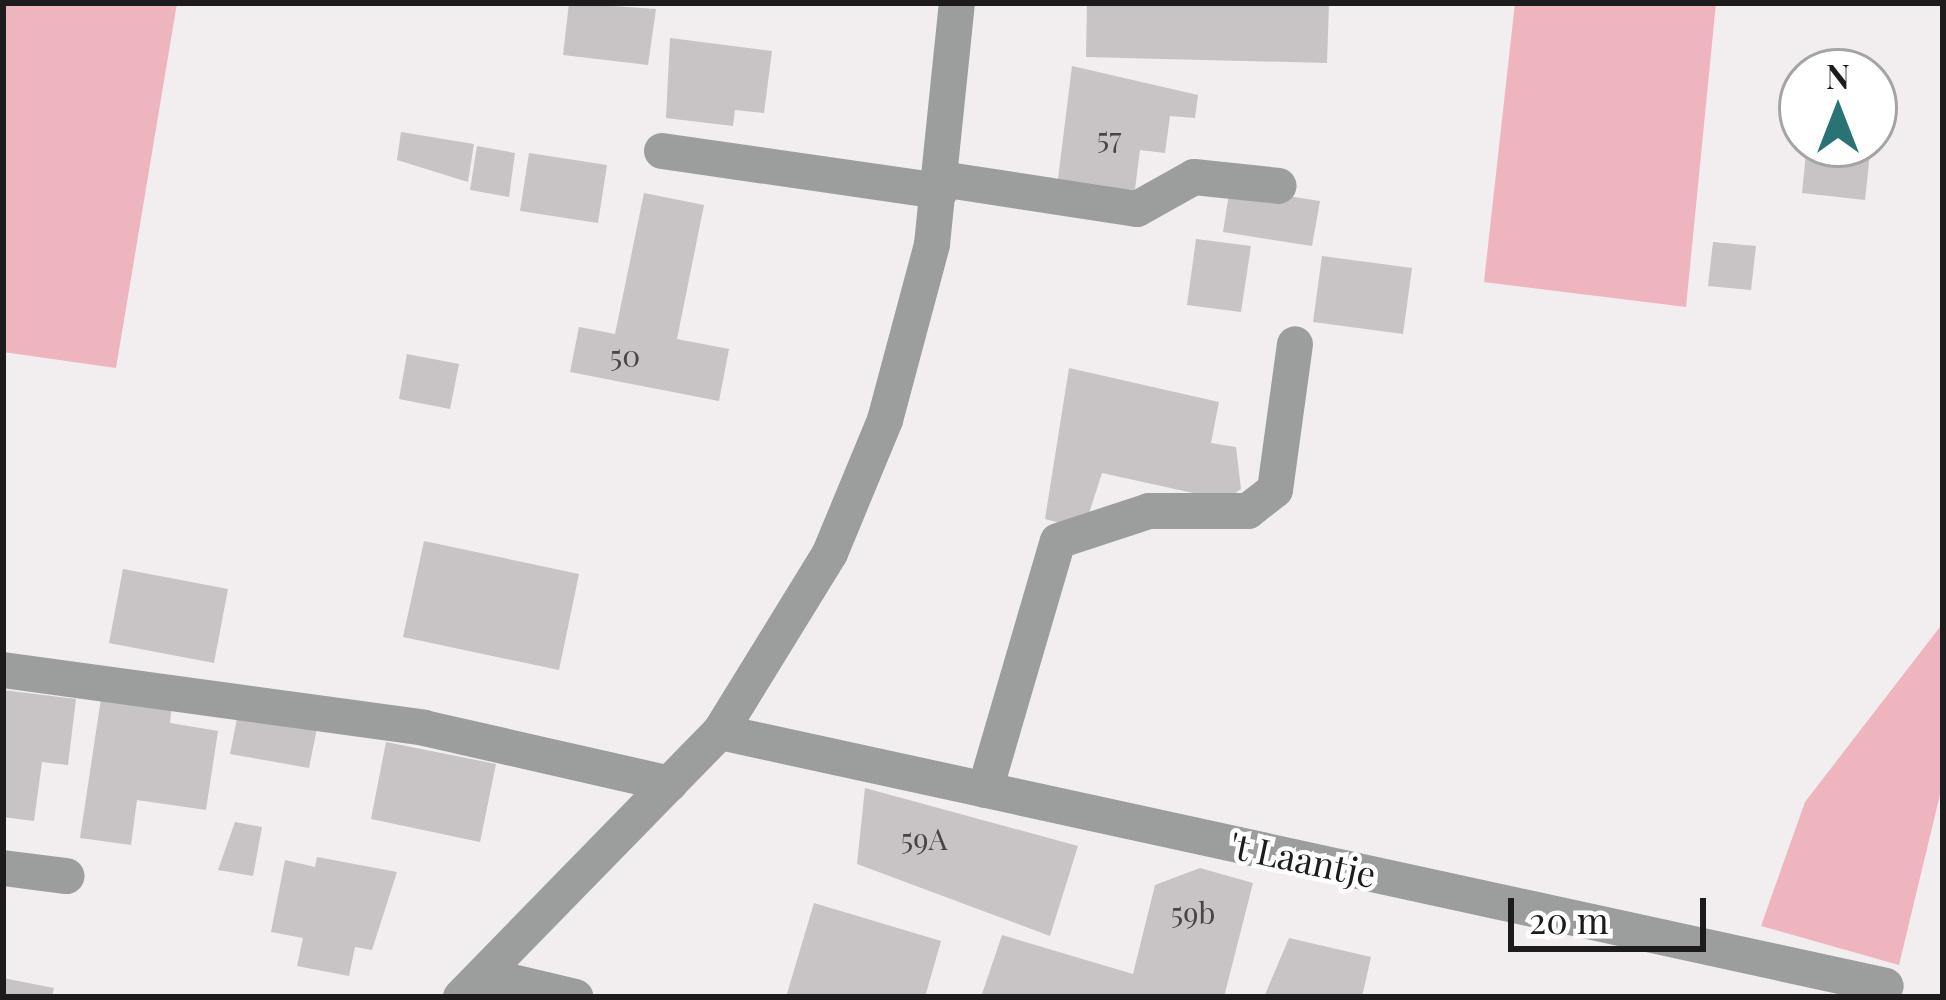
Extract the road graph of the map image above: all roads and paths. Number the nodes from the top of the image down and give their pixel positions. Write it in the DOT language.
graph roads {
  1 [pos="957,3"];
  2 [pos="662,151"];
  3 [pos="940,185"];
  4 [pos="1279,186"];
  5 [pos="1295,344"];
  6 [pos="3,670"];
  7 [pos="720,732"];
  8 [pos="670,784"];
  9 [pos="985,790"];
  10 [pos="3,868"];
  11 [pos="66,876"];
  12 [pos="472,986"];
  13 [pos="1886,986"];
  14 [pos="575,997"];
  1 -- 3 [label="street"];
  2 -- 3 [label="street"];
  3 -- 4 [label="street"];
  3 -- 7 [label="street"];
  5 -- 9 [label="street"];
  6 -- 8 [label="street"];
  7 -- 8 [label="street"];
  7 -- 9 [label="street, 't Laantje"];
  8 -- 12 [label="street"];
  9 -- 13 [label="street, 't Laantje"];
  10 -- 11 [label="street"];
  12 -- 14 [label="street"];
}
